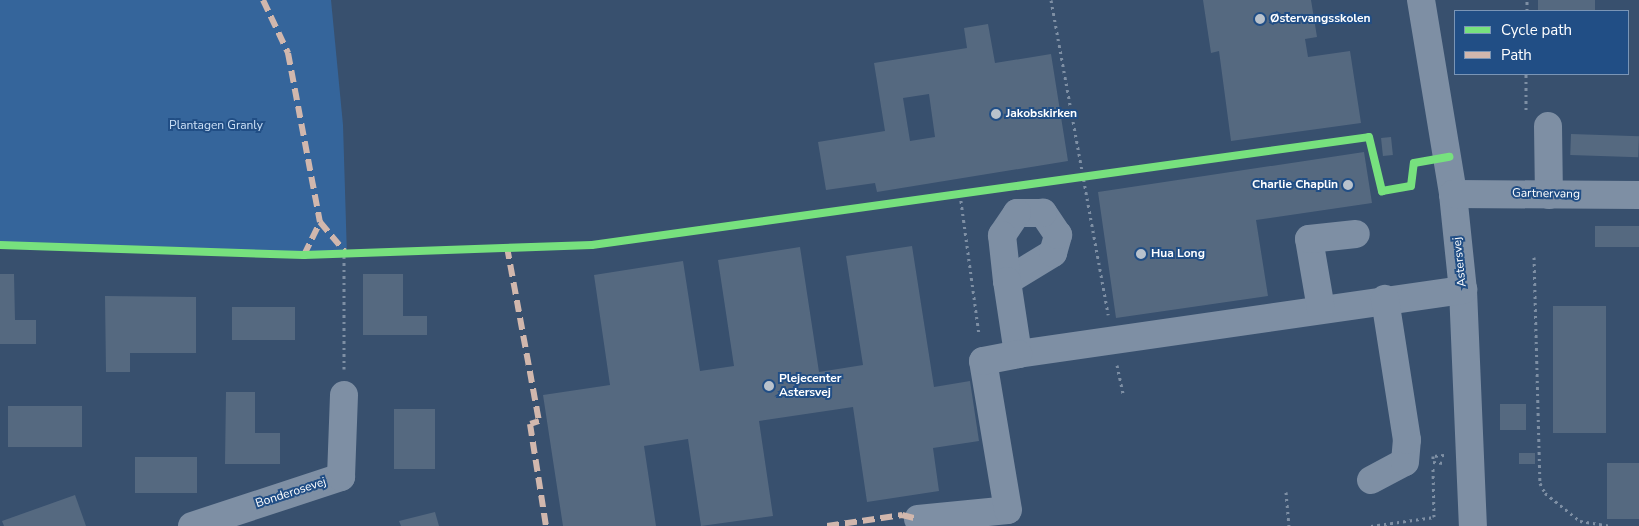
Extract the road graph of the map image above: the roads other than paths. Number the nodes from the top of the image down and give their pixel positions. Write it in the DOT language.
graph roads {
  1 [pos="1420,0"];
  2 [pos="1548,126"];
  3 [pos="1453,194"];
  4 [pos="1549,195"];
  5 [pos="1639,195"];
  6 [pos="1356,234"];
  7 [pos="1006,281"];
  8 [pos="1463,290"];
  9 [pos="1385,299"];
  10 [pos="1321,309"];
  11 [pos="1018,354"];
  12 [pos="344,395"];
  13 [pos="1371,480"];
  14 [pos="918,519"];
  15 [pos="192,526"];
  16 [pos="1473,526"];
  1 -- 3 [label="street, Astersvej"];
  2 -- 4 [label="street"];
  3 -- 4 [label="street, Gartnervang"];
  3 -- 8 [label="street, Astersvej"];
  4 -- 5 [label="street, Gartnervang"];
  6 -- 10 [label="street"];
  7 -- 11 [label="street"];
  8 -- 9 [label="street"];
  8 -- 16 [label="street, Astersvej"];
  9 -- 10 [label="street"];
  9 -- 13 [label="street"];
  10 -- 11 [label="street"];
  11 -- 14 [label="street"];
  12 -- 15 [label="street, Bonderosevej"];
}
